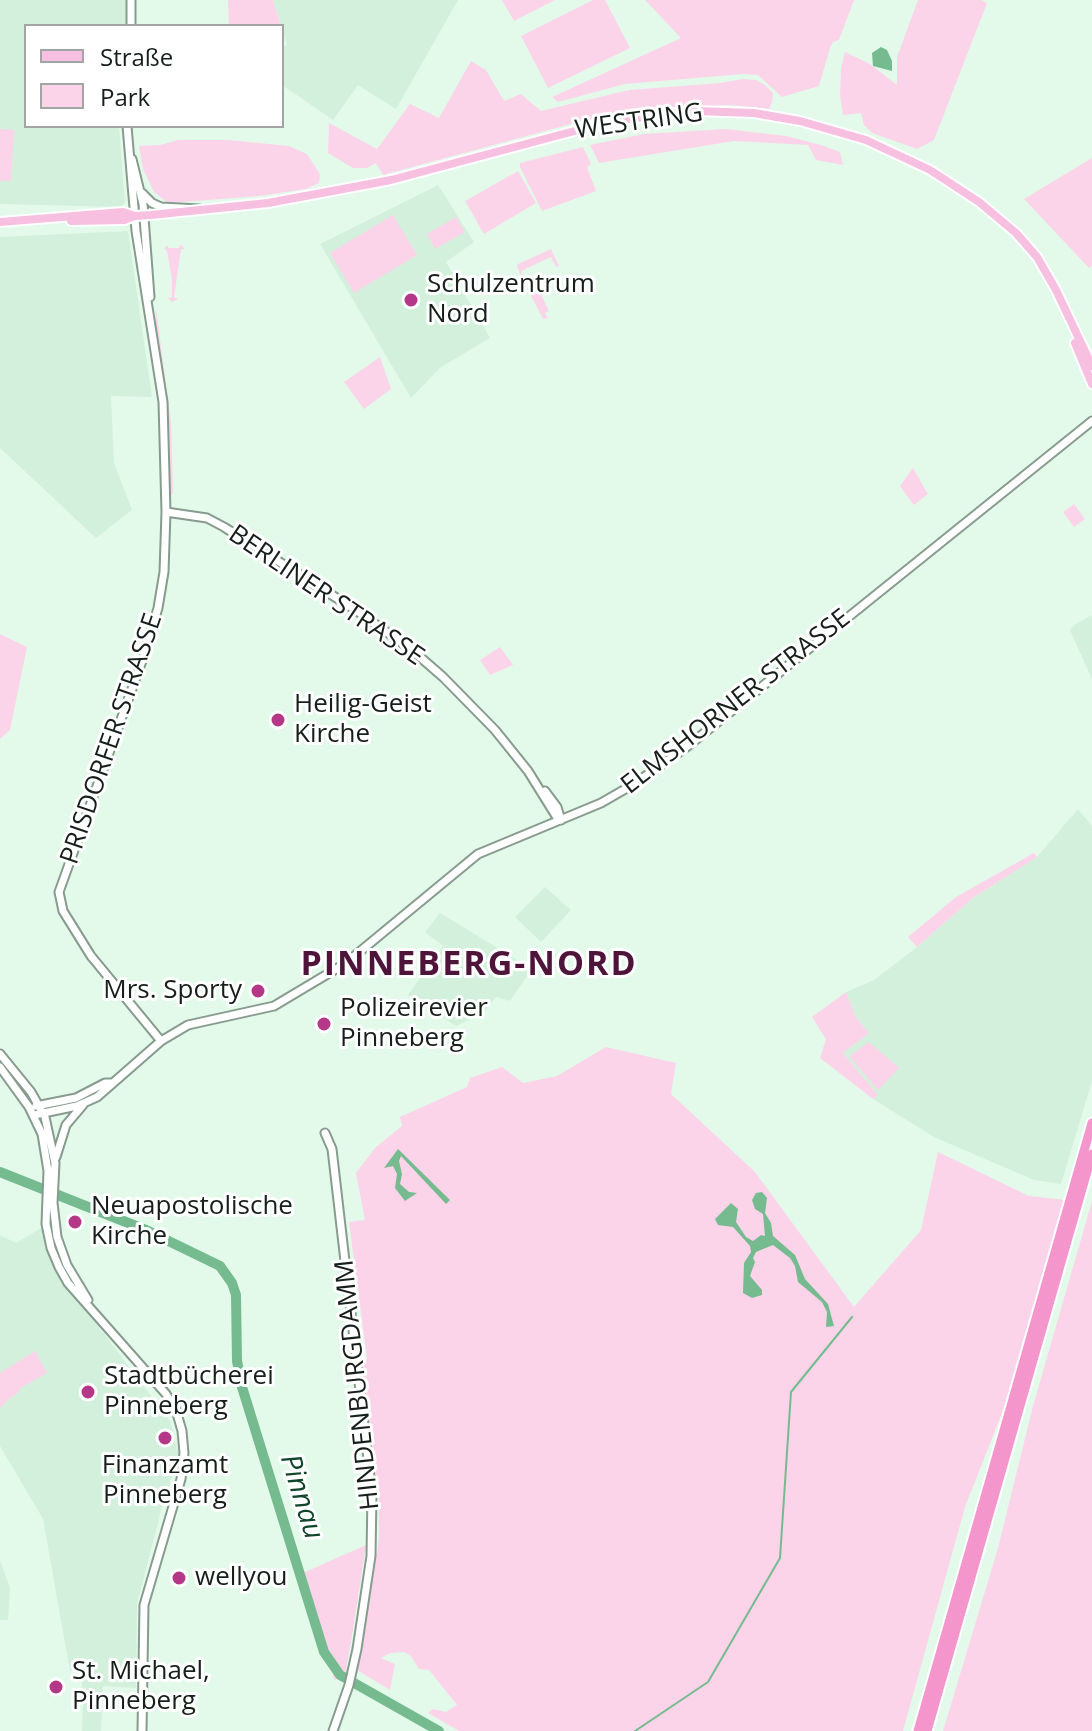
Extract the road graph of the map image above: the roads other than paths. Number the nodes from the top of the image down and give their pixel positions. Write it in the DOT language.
graph roads {
  1 [pos="131,0"];
  2 [pos="131,24"];
  3 [pos="127,128"];
  4 [pos="128,141"];
  5 [pos="140,191"];
  6 [pos="206,210"];
  7 [pos="139,216"];
  8 [pos="0,222"];
  9 [pos="1070,323"];
  10 [pos="1092,366"];
  11 [pos="1092,384"];
  12 [pos="1092,421"];
  13 [pos="166,512"];
  14 [pos="561,820"];
  15 [pos="161,1041"];
  16 [pos="0,1054"];
  17 [pos="0,1067"];
  18 [pos="111,1083"];
  19 [pos="86,1102"];
  20 [pos="29,1107"];
  21 [pos="42,1109"];
  22 [pos="34,1115"];
  23 [pos="1092,1123"];
  24 [pos="325,1133"];
  25 [pos="1092,1154"];
  26 [pos="55,1163"];
  27 [pos="51,1181"];
  28 [pos="50,1202"];
  29 [pos="47,1230"];
  30 [pos="57,1237"];
  31 [pos="68,1283"];
  32 [pos="79,1285"];
  33 [pos="99,1316"];
  34 [pos="142,1731"];
  35 [pos="333,1731"];
  36 [pos="918,1731"];
  37 [pos="927,1731"];
  1 -- 2 [label="main road"];
  3 -- 4 [label="main road, PRISDORFER STRASSE"];
  4 -- 5 [label="main road, PRISDORFER STRASSE"];
  4 -- 7 [label="main road, PRISDORFER STRASSE"];
  5 -- 6 [label="main road"];
  5 -- 7 [label="main road, PRISDORFER STRASSE"];
  6 -- 7 [label="main road, WESTRING"];
  6 -- 9 [label="main road, WESTRING"];
  7 -- 8 [label="main road, WESTRING"];
  7 -- 13 [label="main road, PRISDORFER STRASSE"];
  9 -- 10 [label="main road, WESTRING"];
  9 -- 11 [label="main road, WESTRING"];
  12 -- 14 [label="main road, ELMSHORNER STRASSE"];
  13 -- 14 [label="main road, BERLINER STRASSE"];
  13 -- 15 [label="main road, PRISDORFER STRASSE"];
  14 -- 15 [label="main road, ELMSHORNER STRASSE"];
  15 -- 18 [label="main road, ELMSHORNER STRASSE"];
  16 -- 21 [label="main road"];
  17 -- 20 [label="main road"];
  18 -- 19 [label="main road, ELMSHORNER STRASSE"];
  18 -- 21 [label="main road, ELMSHORNER STRASSE"];
  19 -- 21 [label="main road, ELMSHORNER STRASSE"];
  19 -- 26 [label="main road, ELMSHORNER STRASSE"];
  20 -- 21 [label="main road, ELMSHORNER STRASSE"];
  20 -- 22 [label="main road"];
  21 -- 22 [label="main road, ELMSHORNER STRASSE"];
  21 -- 26 [label="main road"];
  22 -- 27 [label="main road"];
  23 -- 36 [label="highway"];
  24 -- 35 [label="main road, HINDENBURGDAMM"];
  25 -- 37 [label="highway"];
  26 -- 27 [label="main road"];
  27 -- 28 [label="main road"];
  28 -- 29 [label="main road"];
  28 -- 30 [label="main road"];
  29 -- 30 [label="main road"];
  29 -- 31 [label="main road"];
  30 -- 32 [label="main road"];
  31 -- 32 [label="main road"];
  31 -- 33 [label="main road"];
  32 -- 33 [label="main road"];
  33 -- 34 [label="main road"];
}
